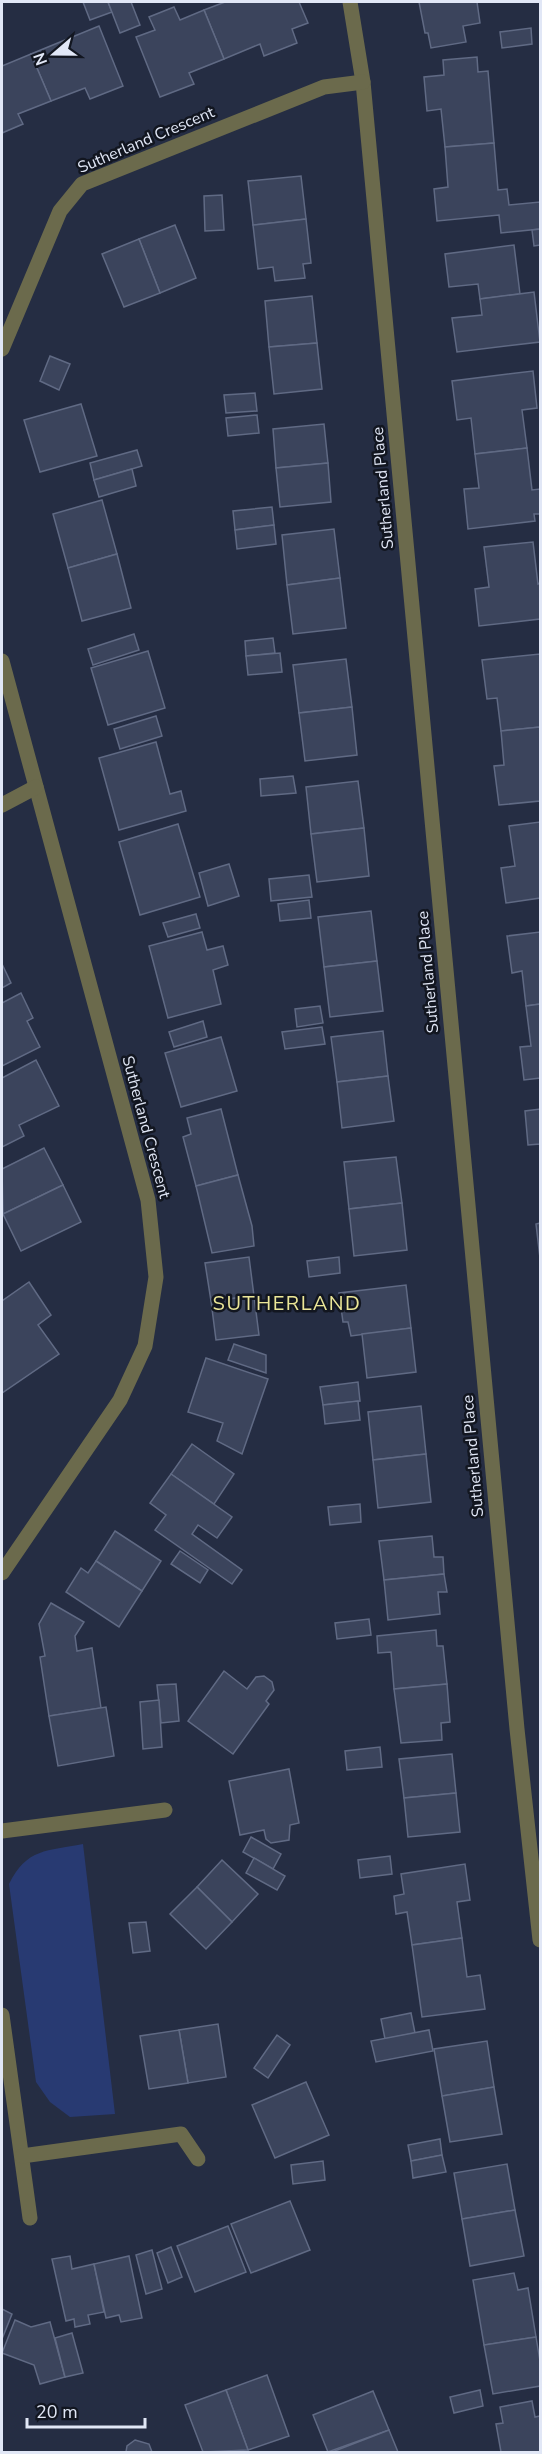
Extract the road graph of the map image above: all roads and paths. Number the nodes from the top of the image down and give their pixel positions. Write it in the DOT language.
graph roads {
  1 [pos="350,2"];
  2 [pos="363,82"];
  3 [pos="2,349"];
  4 [pos="2,661"];
  5 [pos="36,787"];
  6 [pos="2,805"];
  7 [pos="2,1573"];
  8 [pos="165,1810"];
  9 [pos="2,1831"];
  10 [pos="540,1940"];
  11 [pos="2,2015"];
  12 [pos="22,2156"];
  13 [pos="198,2159"];
  14 [pos="30,2218"];
  1 -- 2 [label="street, Sutherland Place"];
  2 -- 3 [label="street, Sutherland Crescent"];
  2 -- 10 [label="street, Sutherland Place"];
  4 -- 5 [label="street, Sutherland Crescent"];
  5 -- 6 [label="street"];
  5 -- 7 [label="street, Sutherland Crescent"];
  8 -- 9 [label="street"];
  11 -- 12 [label="street"];
  12 -- 13 [label="street"];
  12 -- 14 [label="street"];
}
